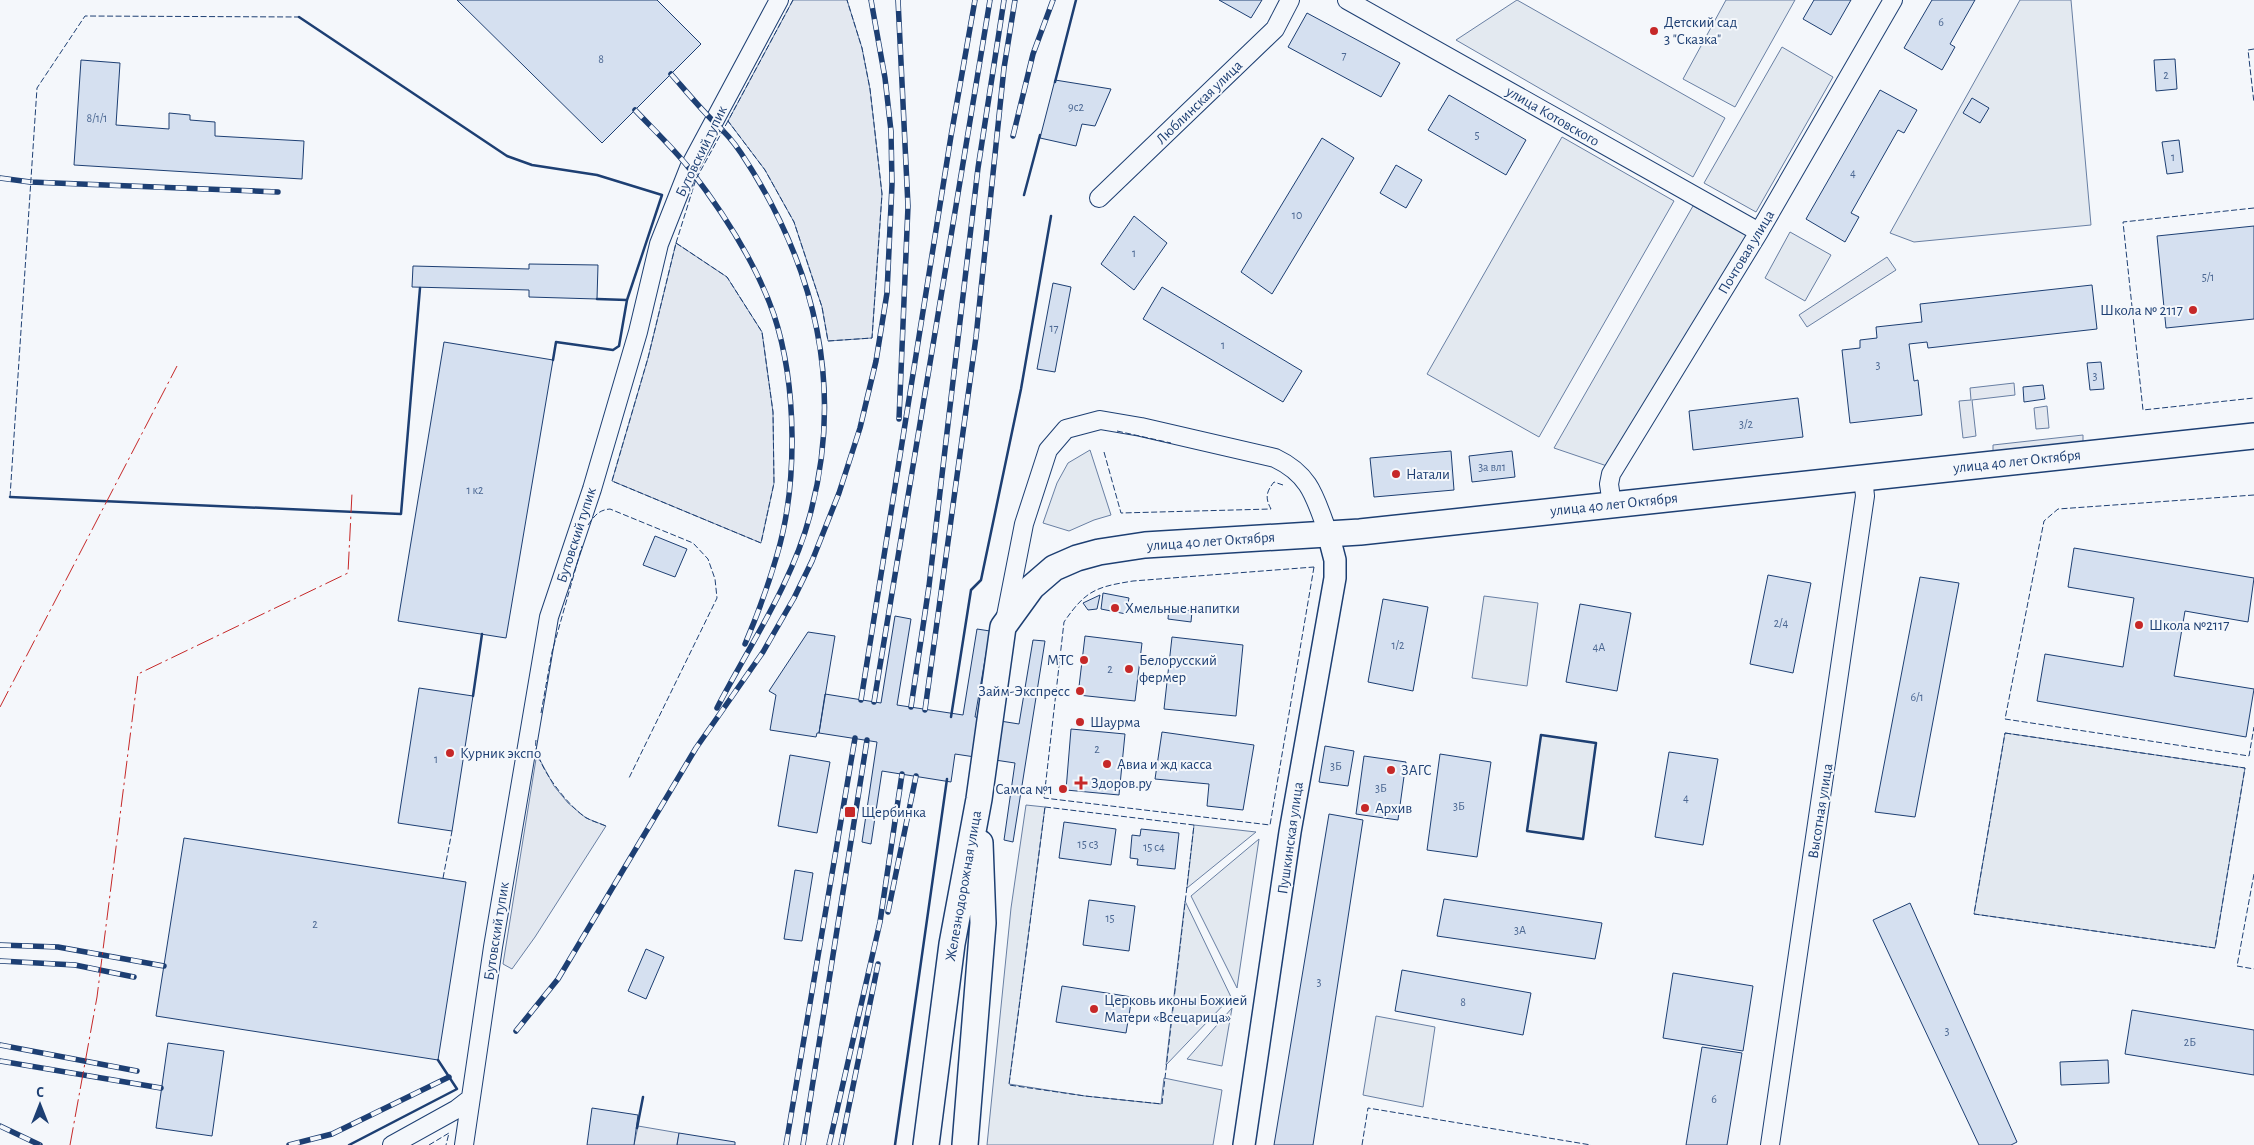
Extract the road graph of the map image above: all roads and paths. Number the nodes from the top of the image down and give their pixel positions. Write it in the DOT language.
graph roads {
  1 [pos="779,0"];
  2 [pos="1290,0"];
  3 [pos="1347,0"];
  4 [pos="1893,0"];
  5 [pos="1099,198"];
  6 [pos="1759,232"];
  7 [pos="2254,436"];
  8 [pos="1863,477"];
  9 [pos="1612,505"];
  10 [pos="1328,533"];
  11 [pos="1003,627"];
  12 [pos="979,799"];
  13 [pos="470,1099"];
  14 [pos="392,1145"];
  15 [pos="464,1145"];
  16 [pos="926,1145"];
  17 [pos="965,1145"];
  18 [pos="1244,1145"];
  19 [pos="1770,1145"];
  1 -- 13 [label="street, Бутовский тупик"];
  2 -- 5 [label="street, Люблинская улица"];
  3 -- 6 [label="street, улица Котовского"];
  4 -- 6 [label="street, Почтовая улица"];
  6 -- 9 [label="street, Почтовая улица"];
  7 -- 8 [label="main road, улица 40 лет Октября"];
  8 -- 9 [label="main road, улица 40 лет Октября"];
  8 -- 19 [label="street, Высотная улица"];
  9 -- 10 [label="main road, улица 40 лет Октября"];
  10 -- 11 [label="main road, улица 40 лет Октября"];
  10 -- 11 [label="street"];
  10 -- 18 [label="street, Пушкинская улица"];
  11 -- 12 [label="main road, Железнодорожная улица"];
  12 -- 16 [label="main road, Железнодорожная улица"];
  12 -- 17 [label="main road"];
  13 -- 14 [label="street"];
  13 -- 15 [label="street, Бутовский тупик"];
}
